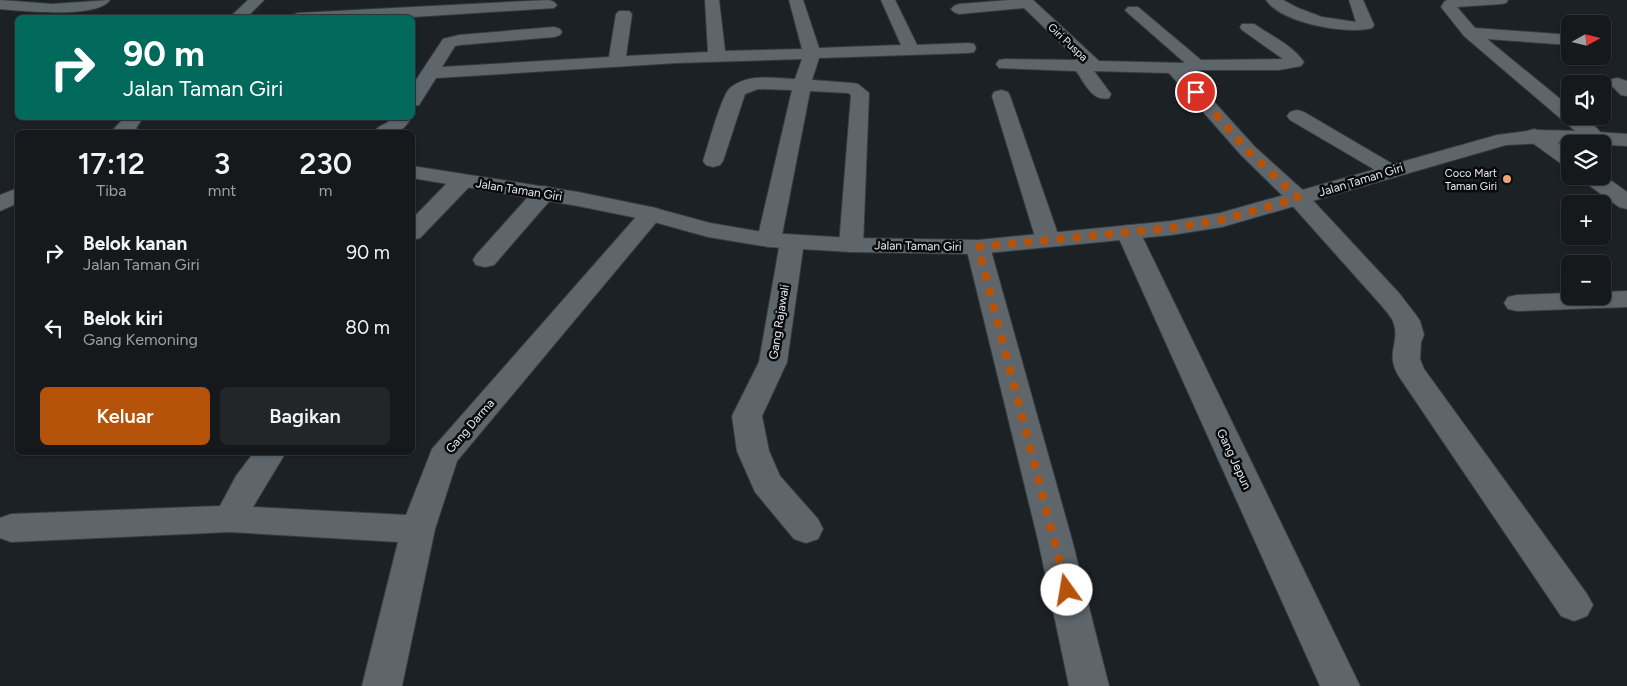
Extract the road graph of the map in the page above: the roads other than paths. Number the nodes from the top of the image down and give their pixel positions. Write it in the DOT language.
graph roads {
  1 [pos="103,0"];
  2 [pos="257,0"];
  3 [pos="712,0"];
  4 [pos="796,0"];
  5 [pos="888,0"];
  6 [pos="1273,0"];
  7 [pos="1356,0"];
  8 [pos="1500,0"];
  9 [pos="1026,2"];
  10 [pos="0,4"];
  11 [pos="549,5"];
  12 [pos="959,9"];
  13 [pos="1133,10"];
  14 [pos="624,14"];
  15 [pos="240,15"];
  16 [pos="356,15"];
  17 [pos="1248,28"];
  18 [pos="554,32"];
  19 [pos="1470,33"];
  20 [pos="1561,39"];
  21 [pos="968,48"];
  22 [pos="911,49"];
  23 [pos="812,54"];
  24 [pos="717,57"];
  25 [pos="617,62"];
  26 [pos="1005,64"];
  27 [pos="1196,65"];
  28 [pos="1087,66"];
  29 [pos="1175,69"];
  30 [pos="430,73"];
  31 [pos="802,84"];
  32 [pos="1102,94"];
  33 [pos="415,96"];
  34 [pos="1001,96"];
  35 [pos="1297,116"];
  36 [pos="400,120"];
  37 [pos="387,130"];
  38 [pos="1534,135"];
  39 [pos="1592,135"];
  40 [pos="1561,136"];
  41 [pos="1611,139"];
  42 [pos="1627,140"];
  43 [pos="1561,154"];
  44 [pos="714,160"];
  45 [pos="1389,170"];
  46 [pos="415,173"];
  47 [pos="462,181"];
  48 [pos="1603,185"];
  49 [pos="544,193"];
  50 [pos="15,196"];
  51 [pos="1298,198"];
  52 [pos="1627,202"];
  53 [pos="0,204"];
  54 [pos="651,214"];
  55 [pos="415,230"];
  56 [pos="1128,232"];
  57 [pos="1048,240"];
  58 [pos="780,241"];
  59 [pos="851,245"];
  60 [pos="978,247"];
  61 [pos="485,260"];
  62 [pos="1627,299"];
  63 [pos="1517,303"];
  64 [pos="269,455"];
  65 [pos="230,519"];
  66 [pos="12,528"];
  67 [pos="418,528"];
  68 [pos="806,529"];
  69 [pos="1574,605"];
  70 [pos="382,686"];
  71 [pos="1089,686"];
  72 [pos="1340,686"];
  1 -- 10 [label="street"];
  2 -- 15 [label="street"];
  3 -- 24 [label="street"];
  4 -- 23 [label="street"];
  5 -- 22 [label="street"];
  6 -- 7 [label="street"];
  8 -- 19 [label="street"];
  9 -- 12 [label="street, Giri Puspa"];
  9 -- 28 [label="street, Giri Puspa"];
  11 -- 16 [label="street"];
  13 -- 27 [label="street"];
  14 -- 25 [label="street"];
  17 -- 27 [label="street, Giri Puspa"];
  18 -- 30 [label="street"];
  19 -- 20 [label="street"];
  19 -- 39 [label="street"];
  21 -- 22 [label="street"];
  22 -- 23 [label="street"];
  23 -- 24 [label="street"];
  23 -- 31 [label="street, Gang Rajawali"];
  24 -- 25 [label="street"];
  25 -- 30 [label="street"];
  26 -- 28 [label="street"];
  27 -- 29 [label="street, Giri Puspa"];
  28 -- 29 [label="street, Giri Puspa"];
  28 -- 32 [label="street"];
  29 -- 51 [label="street"];
  30 -- 33 [label="street"];
  31 -- 44 [label="street"];
  31 -- 58 [label="street, Gang Rajawali"];
  31 -- 59 [label="street"];
  34 -- 57 [label="street"];
  35 -- 45 [label="street"];
  36 -- 37 [label="street"];
  38 -- 40 [label="street, Jalan Taman Giri"];
  38 -- 43 [label="street"];
  38 -- 45 [label="street, Jalan Taman Giri"];
  41 -- 42 [label="street, Jalan Taman Giri"];
  45 -- 51 [label="street, Jalan Taman Giri"];
  46 -- 47 [label="street, Jalan Taman Giri"];
  47 -- 49 [label="street, Jalan Taman Giri"];
  47 -- 55 [label="street"];
  48 -- 52 [label="street"];
  49 -- 54 [label="street, Jalan Taman Giri"];
  49 -- 61 [label="street"];
  50 -- 53 [label="street"];
  51 -- 56 [label="street, Jalan Taman Giri"];
  51 -- 69 [label="street"];
  54 -- 58 [label="street, Jalan Taman Giri"];
  54 -- 67 [label="street, Gang Darma"];
  56 -- 57 [label="street, Jalan Taman Giri"];
  56 -- 72 [label="street, Gang Jepun"];
  57 -- 60 [label="street, Jalan Taman Giri"];
  58 -- 59 [label="street, Jalan Taman Giri"];
  58 -- 68 [label="street, Gang Rajawali"];
  59 -- 60 [label="street, Jalan Taman Giri"];
  60 -- 71 [label="street"];
  62 -- 63 [label="street"];
  64 -- 65 [label="street"];
  65 -- 66 [label="street"];
  65 -- 67 [label="street"];
  67 -- 70 [label="street, Gang Darma"];
}
